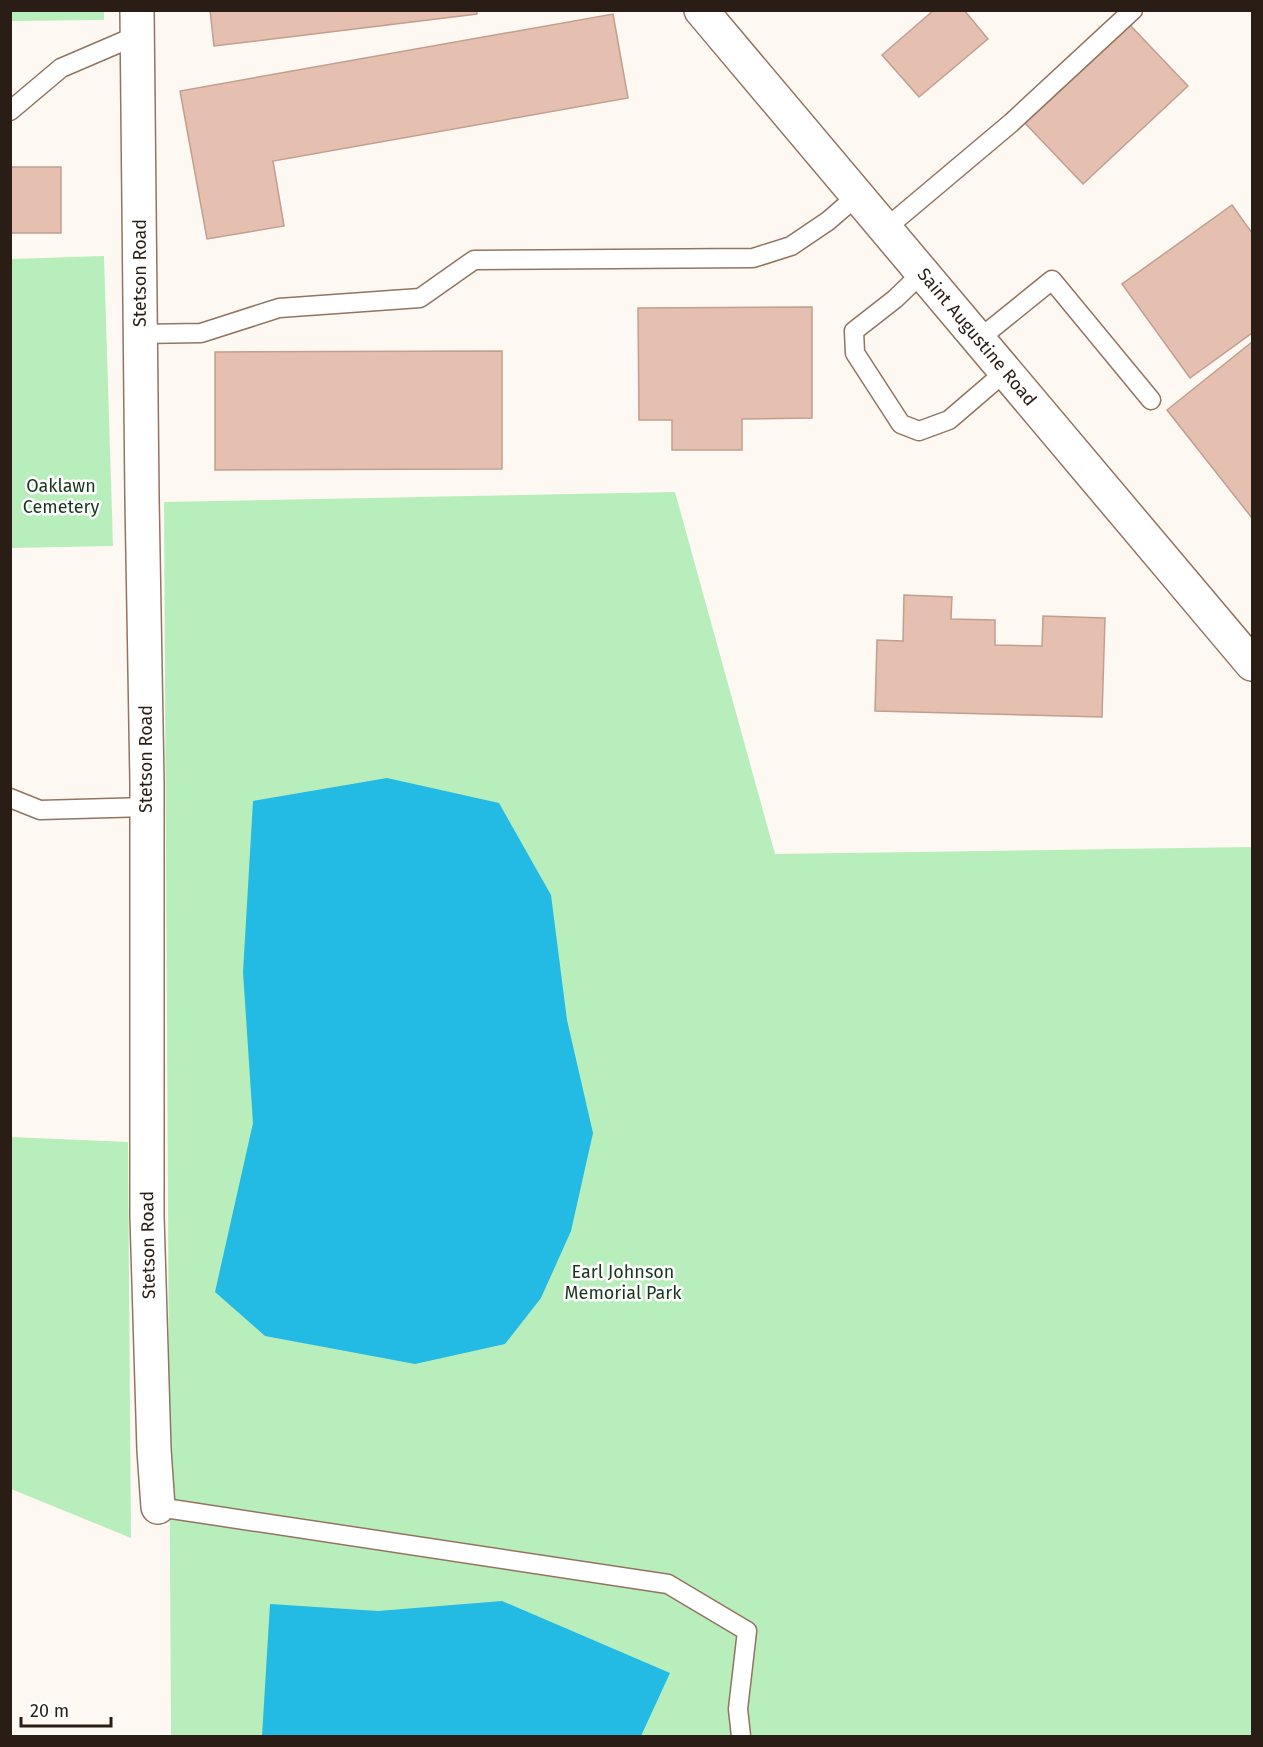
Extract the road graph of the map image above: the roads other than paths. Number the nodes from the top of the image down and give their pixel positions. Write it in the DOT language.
graph roads {
  1 [pos="701,10"];
  2 [pos="1133,10"];
  3 [pos="137,23"];
  4 [pos="10,111"];
  5 [pos="857,196"];
  6 [pos="885,229"];
  7 [pos="922,273"];
  8 [pos="140,334"];
  9 [pos="979,339"];
  10 [pos="1005,372"];
  11 [pos="1151,400"];
  12 [pos="1252,664"];
  13 [pos="10,798"];
  14 [pos="147,807"];
  15 [pos="158,1507"];
  16 [pos="741,1737"];
  1 -- 5 [label="street, Saint Augustine Road"];
  2 -- 6 [label="lane"];
  3 -- 4 [label="lane"];
  3 -- 8 [label="street, Stetson Road"];
  5 -- 6 [label="street, Saint Augustine Road"];
  5 -- 8 [label="lane"];
  6 -- 7 [label="street, Saint Augustine Road"];
  7 -- 9 [label="street, Saint Augustine Road"];
  7 -- 10 [label="lane"];
  8 -- 14 [label="street, Stetson Road"];
  9 -- 10 [label="street, Saint Augustine Road"];
  9 -- 11 [label="lane"];
  10 -- 12 [label="street, Saint Augustine Road"];
  13 -- 14 [label="lane"];
  14 -- 15 [label="street, Stetson Road"];
  15 -- 16 [label="lane"];
}
